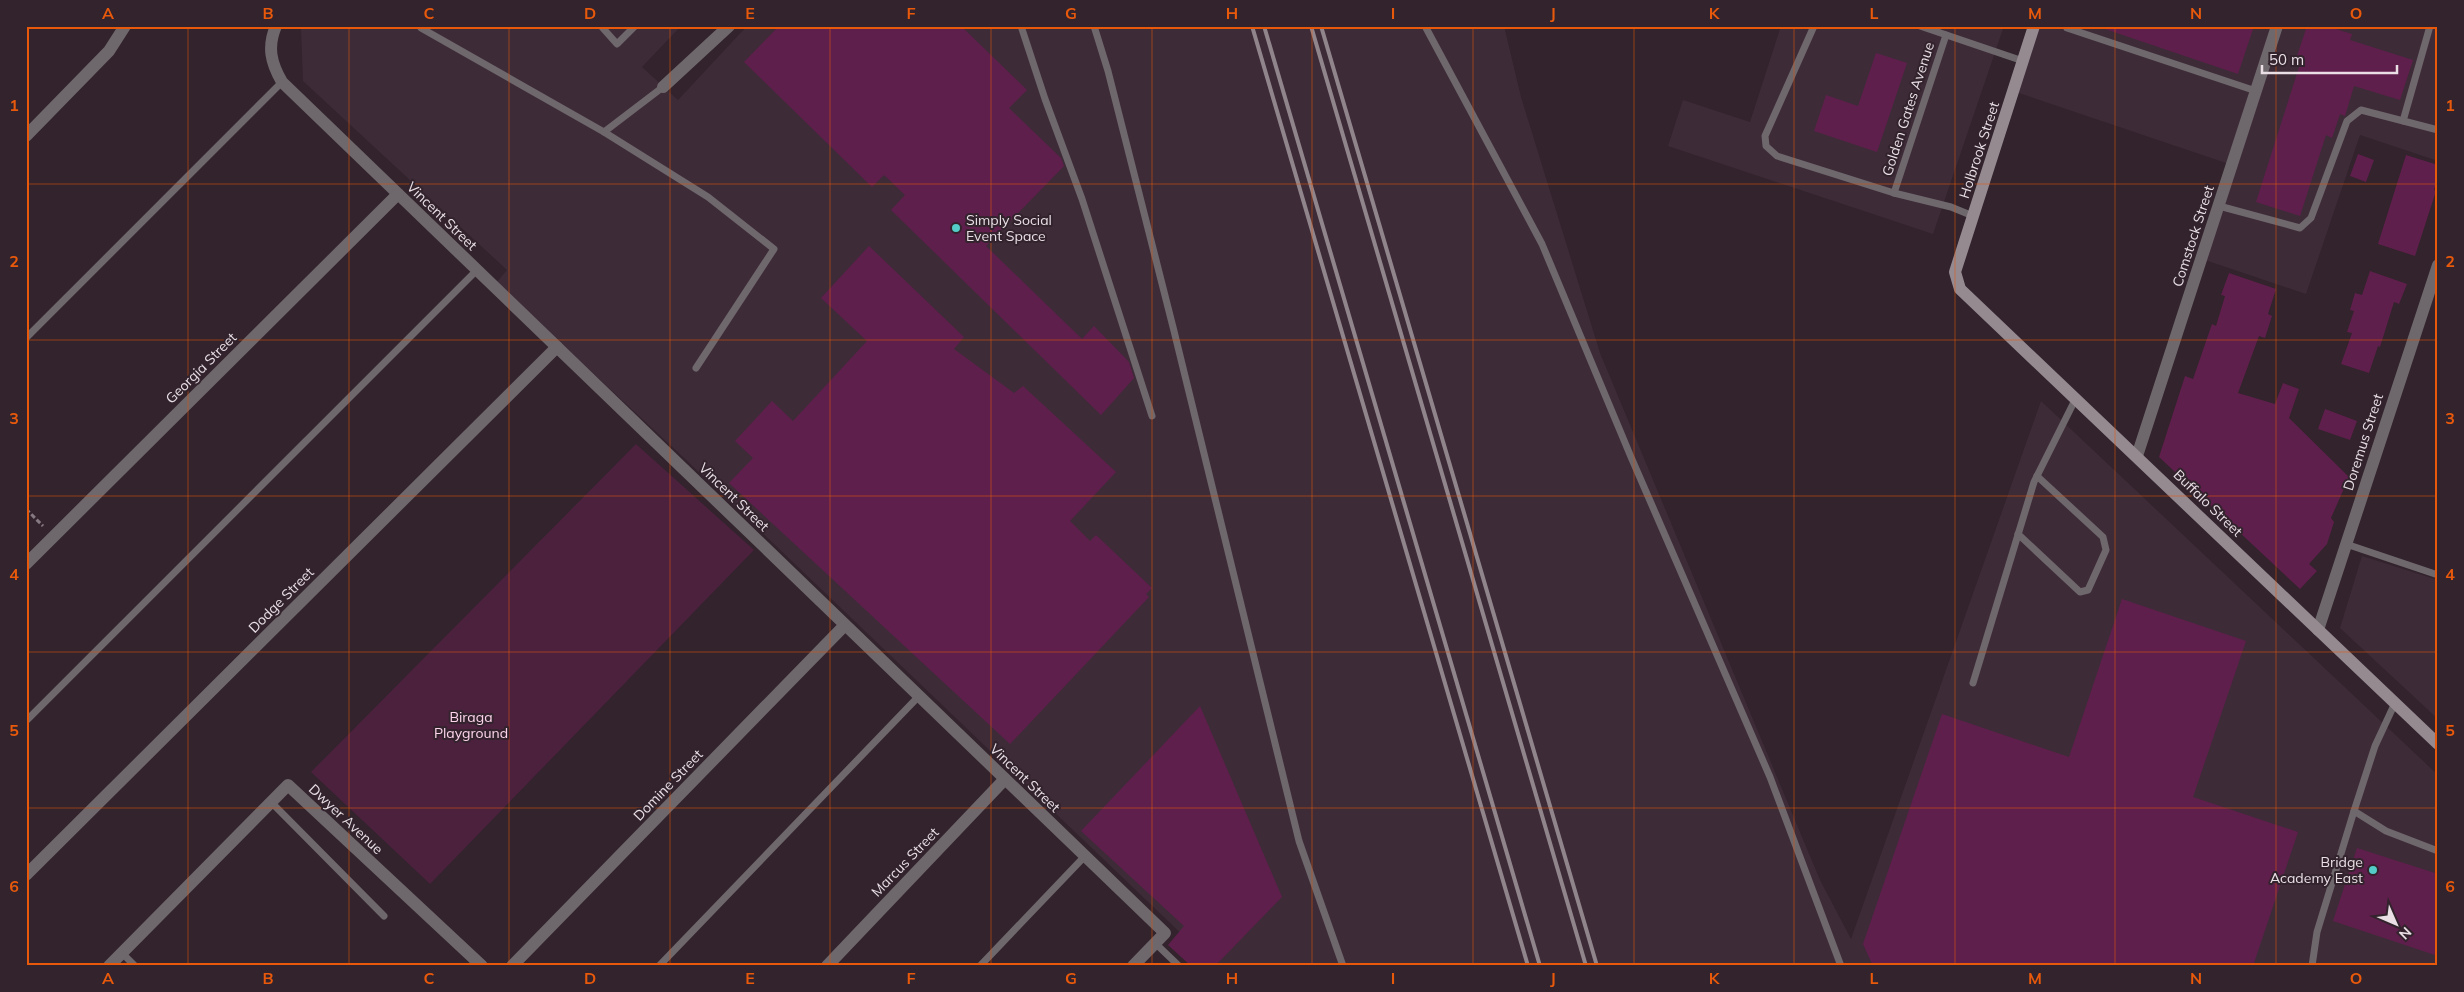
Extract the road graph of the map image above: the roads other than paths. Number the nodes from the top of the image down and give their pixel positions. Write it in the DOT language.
graph roads {
  1 [pos="125,26"];
  2 [pos="276,26"];
  3 [pos="601,26"];
  4 [pos="635,26"];
  5 [pos="729,26"];
  6 [pos="1021,26"];
  7 [pos="1094,26"];
  8 [pos="1425,26"];
  9 [pos="1814,26"];
  10 [pos="1920,26"];
  11 [pos="2034,26"];
  12 [pos="2278,26"];
  13 [pos="2430,26"];
  14 [pos="2068,27"];
  15 [pos="421,28"];
  16 [pos="1946,35"];
  17 [pos="2023,61"];
  18 [pos="282,82"];
  19 [pos="663,87"];
  20 [pos="2256,91"];
  21 [pos="2403,121"];
  22 [pos="2438,130"];
  23 [pos="604,132"];
  24 [pos="26,136"];
  25 [pos="1894,193"];
  26 [pos="398,194"];
  27 [pos="2219,206"];
  28 [pos="1973,216"];
  29 [pos="2438,265"];
  30 [pos="477,270"];
  31 [pos="1958,284"];
  32 [pos="26,338"];
  33 [pos="557,347"];
  34 [pos="696,368"];
  35 [pos="2076,398"];
  36 [pos="1152,416"];
  37 [pos="2137,456"];
  38 [pos="2037,476"];
  39 [pos="2018,534"];
  40 [pos="2346,544"];
  41 [pos="26,564"];
  42 [pos="2438,575"];
  43 [pos="846,625"];
  44 [pos="2318,630"];
  45 [pos="1973,683"];
  46 [pos="919,696"];
  47 [pos="2395,703"];
  48 [pos="26,721"];
  49 [pos="2438,744"];
  50 [pos="1005,779"];
  51 [pos="270,801"];
  52 [pos="2354,812"];
  53 [pos="2438,851"];
  54 [pos="1085,856"];
  55 [pos="26,875"];
  56 [pos="384,916"];
  57 [pos="1155,943"];
  58 [pos="122,953"];
  59 [pos="109,966"];
  60 [pos="135,966"];
  61 [pos="482,966"];
  62 [pos="512,966"];
  63 [pos="659,966"];
  64 [pos="827,966"];
  65 [pos="980,966"];
  66 [pos="1133,966"];
  67 [pos="1179,966"];
  68 [pos="1343,966"];
  69 [pos="1841,966"];
  70 [pos="2312,966"];
  1 -- 24 [label="street"];
  2 -- 18 [label="street"];
  3 -- 4 [label="lane"];
  5 -- 19 [label="street"];
  6 -- 36 [label="lane"];
  7 -- 68 [label="lane"];
  8 -- 69 [label="lane"];
  9 -- 25 [label="lane, Golden Gates Avenue"];
  10 -- 16 [label="lane, Golden Gates Avenue"];
  11 -- 17 [label="street, Holbrook Street"];
  12 -- 20 [label="street, Comstock Street"];
  13 -- 21 [label="lane"];
  14 -- 20 [label="lane"];
  15 -- 23 [label="lane"];
  16 -- 17 [label="lane, Golden Gates Avenue"];
  16 -- 25 [label="lane, Golden Gates Avenue"];
  17 -- 28 [label="street, Holbrook Street"];
  18 -- 26 [label="street, Vincent Street"];
  18 -- 32 [label="lane"];
  19 -- 23 [label="lane"];
  20 -- 27 [label="street, Comstock Street"];
  21 -- 22 [label="lane"];
  21 -- 27 [label="lane"];
  23 -- 34 [label="lane"];
  25 -- 28 [label="lane"];
  26 -- 30 [label="street, Vincent Street"];
  26 -- 41 [label="street, Georgia Street"];
  27 -- 37 [label="street, Comstock Street"];
  28 -- 31 [label="street, Holbrook Street"];
  29 -- 40 [label="street, Doremus Street"];
  30 -- 33 [label="street, Vincent Street"];
  30 -- 48 [label="lane"];
  31 -- 35 [label="street, Buffalo Street"];
  33 -- 43 [label="street, Vincent Street"];
  33 -- 55 [label="street, Dodge Street"];
  35 -- 37 [label="street, Buffalo Street"];
  35 -- 38 [label="lane"];
  37 -- 44 [label="street, Buffalo Street"];
  38 -- 39 [label="lane"];
  38 -- 39 [label="lane"];
  39 -- 45 [label="lane"];
  40 -- 42 [label="lane"];
  40 -- 44 [label="street, Doremus Street"];
  43 -- 46 [label="street, Vincent Street"];
  43 -- 62 [label="street, Domine Street"];
  44 -- 47 [label="street, Buffalo Street"];
  46 -- 50 [label="street, Vincent Street"];
  46 -- 63 [label="lane"];
  47 -- 49 [label="street, Buffalo Street"];
  47 -- 52 [label="lane"];
  50 -- 54 [label="street, Vincent Street"];
  50 -- 64 [label="street, Marcus Street"];
  51 -- 56 [label="lane"];
  51 -- 58 [label="street, Dwyer Avenue"];
  51 -- 61 [label="street, Dwyer Avenue"];
  52 -- 53 [label="lane"];
  52 -- 70 [label="lane"];
  54 -- 57 [label="street, Vincent Street"];
  54 -- 65 [label="lane"];
  57 -- 66 [label="street"];
  57 -- 67 [label="lane"];
  58 -- 59 [label="street, Dwyer Avenue"];
  58 -- 60 [label="lane"];
}
